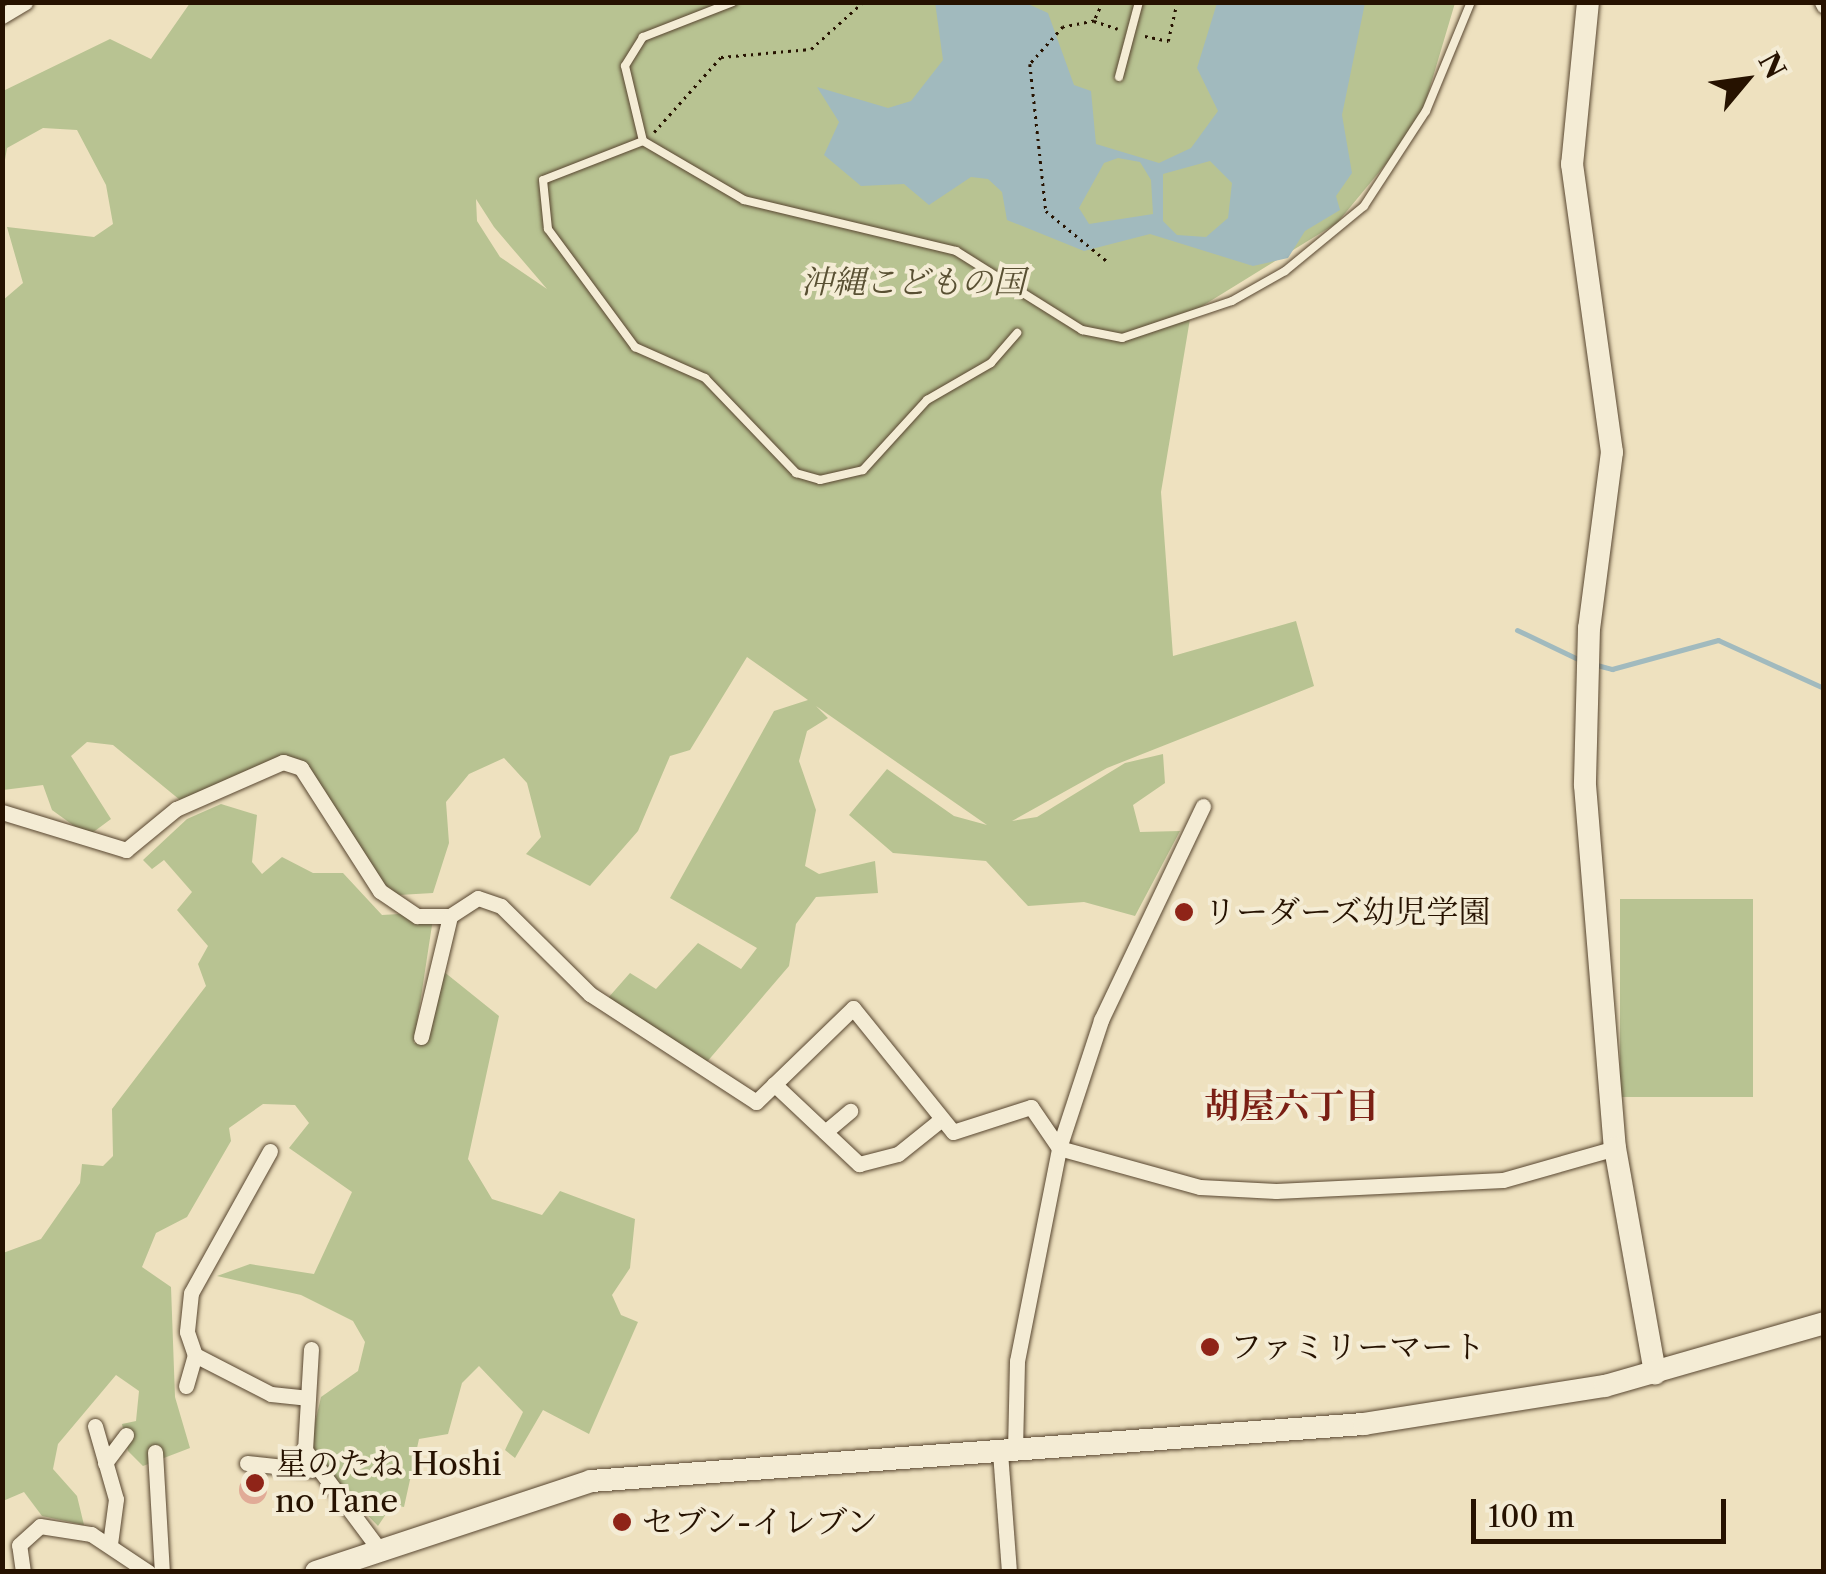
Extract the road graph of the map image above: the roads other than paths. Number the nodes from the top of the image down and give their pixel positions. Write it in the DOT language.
graph roads {
  1 [pos="24,2"];
  2 [pos="734,2"];
  3 [pos="1139,2"];
  4 [pos="1470,2"];
  5 [pos="1588,2"];
  6 [pos="2,16"];
  7 [pos="1119,77"];
  8 [pos="643,140"];
  9 [pos="1017,333"];
  10 [pos="1203,806"];
  11 [pos="2,812"];
  12 [pos="450,916"];
  13 [pos="421,1038"];
  14 [pos="774,1084"];
  15 [pos="850,1111"];
  16 [pos="939,1121"];
  17 [pos="825,1132"];
  18 [pos="1058,1148"];
  19 [pos="1615,1148"];
  20 [pos="270,1151"];
  21 [pos="1824,1323"];
  22 [pos="311,1349"];
  23 [pos="195,1355"];
  24 [pos="1656,1373"];
  25 [pos="186,1386"];
  26 [pos="302,1397"];
  27 [pos="95,1426"];
  28 [pos="126,1435"];
  29 [pos="1007,1451"];
  30 [pos="156,1452"];
  31 [pos="247,1462"];
  32 [pos="105,1463"];
  33 [pos="312,1470"];
  34 [pos="110,1544"];
  35 [pos="381,1552"];
  36 [pos="23,1572"];
  37 [pos="148,1572"];
  38 [pos="162,1572"];
  39 [pos="316,1572"];
  40 [pos="1009,1572"];
  1 -- 6 [label="street"];
  2 -- 8 [label="lane"];
  3 -- 7 [label="lane"];
  4 -- 8 [label="lane"];
  5 -- 19 [label="street"];
  8 -- 9 [label="lane"];
  10 -- 18 [label="street"];
  11 -- 12 [label="street"];
  12 -- 13 [label="street"];
  12 -- 14 [label="street"];
  14 -- 16 [label="street"];
  14 -- 17 [label="street"];
  15 -- 17 [label="street"];
  16 -- 17 [label="street"];
  16 -- 18 [label="street"];
  18 -- 19 [label="street"];
  18 -- 29 [label="street"];
  19 -- 24 [label="street"];
  20 -- 23 [label="street"];
  21 -- 24 [label="street"];
  22 -- 26 [label="street"];
  23 -- 25 [label="street"];
  23 -- 26 [label="street"];
  24 -- 29 [label="street"];
  26 -- 33 [label="street"];
  27 -- 32 [label="street"];
  28 -- 32 [label="street"];
  29 -- 35 [label="street"];
  29 -- 40 [label="street"];
  30 -- 38 [label="street"];
  31 -- 33 [label="street"];
  32 -- 34 [label="street"];
  33 -- 35 [label="street"];
  34 -- 36 [label="street"];
  34 -- 37 [label="street"];
  35 -- 39 [label="street"];
}
